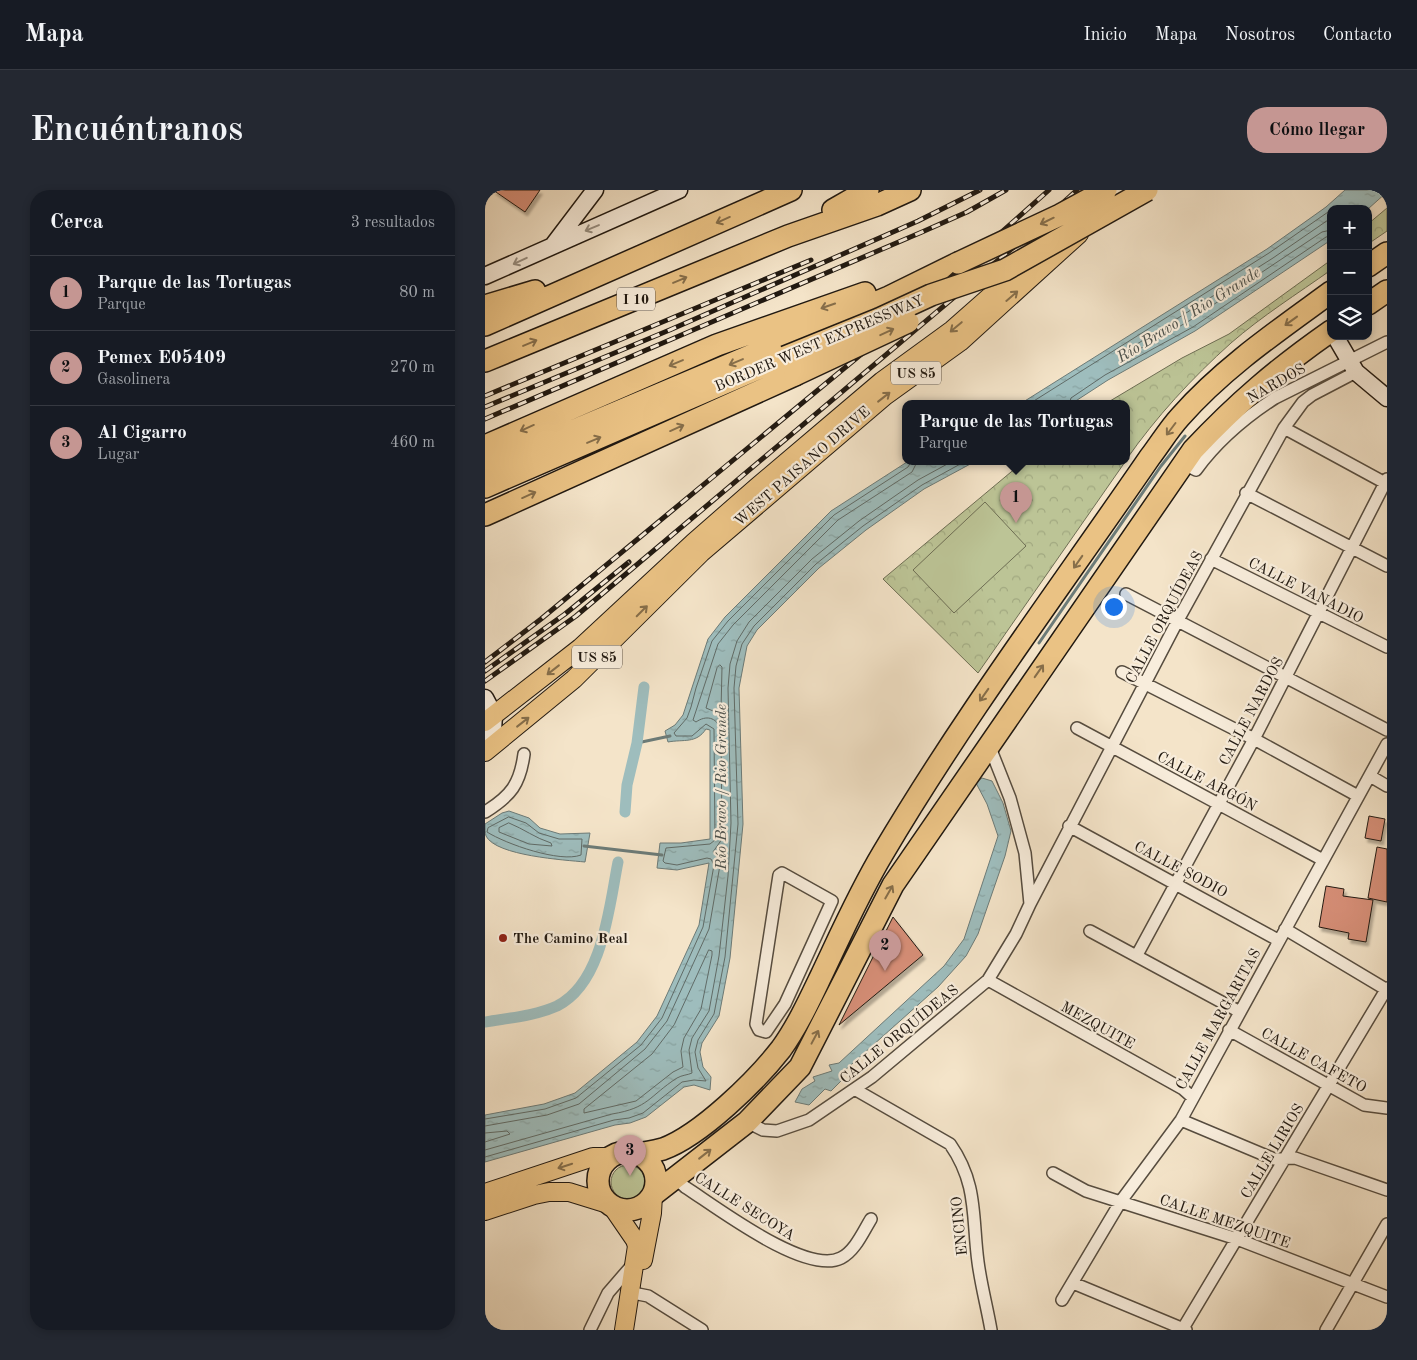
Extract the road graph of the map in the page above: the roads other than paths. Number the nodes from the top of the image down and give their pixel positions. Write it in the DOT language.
graph roads {
  1 [pos="595,190"];
  2 [pos="679,190"];
  3 [pos="791,190"];
  4 [pos="868,190"];
  5 [pos="910,190"];
  6 [pos="1106,190"];
  7 [pos="1111,190"];
  8 [pos="1128,190"];
  9 [pos="1147,190"];
  10 [pos="787,236"];
  11 [pos="554,245"];
  12 [pos="1387,253"];
  13 [pos="626,263"];
  14 [pos="958,263"];
  15 [pos="1372,263"];
  16 [pos="1005,270"];
  17 [pos="485,276"];
  18 [pos="1387,291"];
  19 [pos="1327,295"];
  20 [pos="1372,301"];
  21 [pos="485,306"];
  22 [pos="485,325"];
  23 [pos="1327,334"];
  24 [pos="1337,340"];
  25 [pos="1387,342"];
  26 [pos="783,350"];
  27 [pos="485,361"];
  28 [pos="1353,366"];
  29 [pos="1387,398"];
  30 [pos="1284,428"];
  31 [pos="485,446"];
  32 [pos="1190,467"];
  33 [pos="485,468"];
  34 [pos="1386,482"];
  35 [pos="485,487"];
  36 [pos="1246,493"];
  37 [pos="485,515"];
  38 [pos="697,548"];
  39 [pos="1351,549"];
  40 [pos="1211,559"];
  41 [pos="1387,566"];
  42 [pos="1126,594"];
  43 [pos="1319,614"];
  44 [pos="1178,620"];
  45 [pos="1387,647"];
  46 [pos="1122,672"];
  47 [pos="1285,677"];
  48 [pos="1146,684"];
  49 [pos="485,698"];
  50 [pos="490,719"];
  51 [pos="1077,728"];
  52 [pos="1387,730"];
  53 [pos="1254,739"];
  54 [pos="1387,744"];
  55 [pos="989,745"];
  56 [pos="487,746"];
  57 [pos="1110,747"];
  58 [pos="524,754"];
  59 [pos="1370,776"];
  60 [pos="1387,786"];
  61 [pos="1358,796"];
  62 [pos="1217,804"];
  63 [pos="485,812"];
  64 [pos="1069,826"];
  65 [pos="1323,860"];
  66 [pos="782,873"];
  67 [pos="1175,882"];
  68 [pos="1030,904"];
  69 [pos="1285,929"];
  70 [pos="1090,932"];
  71 [pos="1278,940"];
  72 [pos="836,944"];
  73 [pos="857,955"];
  74 [pos="1137,955"];
  75 [pos="989,980"];
  76 [pos="1387,989"];
  77 [pos="1240,1012"];
  78 [pos="1229,1030"];
  79 [pos="1329,1085"];
  80 [pos="856,1090"];
  81 [pos="1192,1097"];
  82 [pos="1387,1108"];
  83 [pos="1181,1120"];
  84 [pos="747,1122"];
  85 [pos="637,1154"];
  86 [pos="612,1157"];
  87 [pos="1285,1159"];
  88 [pos="1053,1173"];
  89 [pos="675,1178"];
  90 [pos="1387,1190"];
  91 [pos="485,1193"];
  92 [pos="653,1195"];
  93 [pos="1121,1201"];
  94 [pos="611,1205"];
  95 [pos="485,1211"];
  96 [pos="871,1219"];
  97 [pos="1387,1224"];
  98 [pos="1237,1240"];
  99 [pos="638,1263"];
  100 [pos="1073,1284"];
  101 [pos="1353,1284"];
  102 [pos="638,1294"];
  103 [pos="1387,1298"];
  104 [pos="1063,1300"];
  105 [pos="590,1330"];
  106 [pos="623,1330"];
  107 [pos="633,1330"];
  108 [pos="702,1330"];
  109 [pos="991,1330"];
  110 [pos="1184,1330"];
  111 [pos="1326,1330"];
  1 -- 11 [label="street"];
  2 -- 11 [label="street, one-way"];
  3 -- 13 [label="highway, I 10, one-way"];
  4 -- 10 [label="highway, I 10"];
  5 -- 10 [label="highway"];
  6 -- 14 [label="highway, BORDER WEST EXPRESSWAY, one-way, bridge"];
  7 -- 38 [label="main road, WEST PAISANO DRIVE / US 85, one-way"];
  38 -- 8 [label="main road, WEST PAISANO DRIVE / US 85, one-way"];
  9 -- 16 [label="highway, BORDER WEST EXPRESSWAY, bridge"];
  27 -- 10 [label="highway, I 10, one-way"];
  11 -- 17 [label="street, one-way"];
  12 -- 15 [label="highway"];
  13 -- 21 [label="highway"];
  13 -- 22 [label="highway, I 10"];
  14 -- 26 [label="highway, BORDER WEST EXPRESSWAY"];
  14 -- 31 [label="highway, one-way"];
  16 -- 26 [label="highway, BORDER WEST EXPRESSWAY, bridge"];
  37 -- 16 [label="highway, one-way, bridge"];
  18 -- 20 [label="highway"];
  19 -- 72 [label="highway, one-way"];
  23 -- 32 [label="highway"];
  24 -- 28 [label="street"];
  25 -- 28 [label="street, NARDOS"];
  26 -- 33 [label="highway, BORDER WEST EXPRESSWAY, one-way"];
  35 -- 26 [label="highway, BORDER WEST EXPRESSWAY, one-way"];
  28 -- 29 [label="street"];
  28 -- 30 [label="street, CALLE ORQUÍDEAS"];
  28 -- 32 [label="street, NARDOS"];
  30 -- 34 [label="street"];
  30 -- 36 [label="street, CALLE ORQUÍDEAS"];
  55 -- 32 [label="highway, one-way"];
  34 -- 39 [label="street, CALLE NARDOS"];
  36 -- 39 [label="street"];
  36 -- 40 [label="street, CALLE ORQUÍDEAS"];
  38 -- 50 [label="main road, WEST PAISANO DRIVE / US 85, one-way"];
  56 -- 38 [label="main road, WEST PAISANO DRIVE / US 85, one-way"];
  39 -- 41 [label="street"];
  39 -- 43 [label="street, CALLE NARDOS"];
  40 -- 43 [label="street, CALLE VANADIO"];
  40 -- 44 [label="street, CALLE ORQUÍDEAS"];
  42 -- 44 [label="street"];
  43 -- 45 [label="street, CALLE VANADIO"];
  43 -- 47 [label="street, CALLE NARDOS"];
  44 -- 47 [label="street"];
  44 -- 48 [label="street, CALLE ORQUÍDEAS"];
  46 -- 48 [label="street"];
  47 -- 52 [label="street"];
  47 -- 53 [label="street, CALLE NARDOS"];
  48 -- 53 [label="street"];
  48 -- 57 [label="street, CALLE ORQUÍDEAS"];
  49 -- 50 [label="street"];
  50 -- 56 [label="street"];
  51 -- 57 [label="street, CALLE ARGÓN"];
  53 -- 61 [label="street"];
  53 -- 62 [label="street, CALLE NARDOS"];
  54 -- 59 [label="street, CALLE MARGARITAS"];
  55 -- 68 [label="street"];
  73 -- 55 [label="highway, one-way"];
  57 -- 62 [label="street, CALLE ARGÓN"];
  57 -- 64 [label="street, CALLE ORQUÍDEAS"];
  58 -- 63 [label="street"];
  59 -- 60 [label="street"];
  59 -- 61 [label="street, CALLE MARGARITAS"];
  61 -- 65 [label="street, CALLE MARGARITAS"];
  62 -- 65 [label="street, CALLE ARGÓN"];
  62 -- 67 [label="street, CALLE NARDOS"];
  64 -- 67 [label="street, CALLE SODIO"];
  64 -- 68 [label="street, CALLE ORQUÍDEAS"];
  65 -- 69 [label="street, CALLE MARGARITAS"];
  66 -- 66 [label="street"];
  67 -- 71 [label="street, CALLE SODIO"];
  67 -- 74 [label="street, CALLE NARDOS"];
  68 -- 75 [label="street, CALLE ORQUÍDEAS"];
  69 -- 71 [label="street, CALLE MARGARITAS"];
  69 -- 76 [label="street"];
  70 -- 74 [label="street"];
  71 -- 77 [label="street, CALLE MARGARITAS"];
  72 -- 73 [label="highway"];
  72 -- 85 [label="highway"];
  84 -- 73 [label="highway, one-way"];
  74 -- 77 [label="street"];
  75 -- 80 [label="street, CALLE ORQUÍDEAS"];
  75 -- 81 [label="street, MEZQUITE"];
  76 -- 79 [label="street, CALLE LIRIOS"];
  77 -- 78 [label="street, CALLE MARGARITAS"];
  78 -- 79 [label="street, CALLE CAFETO"];
  78 -- 81 [label="street, CALLE MARGARITAS"];
  79 -- 82 [label="street, CALLE CAFETO"];
  79 -- 87 [label="street, CALLE LIRIOS"];
  80 -- 84 [label="street, CALLE ORQUÍDEAS"];
  80 -- 109 [label="street, ENCINO"];
  81 -- 83 [label="street, CALLE MARGARITAS"];
  83 -- 87 [label="street"];
  83 -- 93 [label="street, CALLE MARGARITAS"];
  89 -- 84 [label="highway, one-way"];
  85 -- 86 [label="highway"];
  85 -- 92 [label="highway"];
  86 -- 91 [label="main road, one-way"];
  86 -- 94 [label="highway"];
  87 -- 90 [label="street"];
  87 -- 98 [label="street, CALLE LIRIOS"];
  88 -- 93 [label="street, CALLE MEZQUITE"];
  89 -- 92 [label="highway"];
  89 -- 96 [label="street, CALLE SECOYA"];
  92 -- 94 [label="highway"];
  92 -- 99 [label="main road"];
  93 -- 98 [label="street, CALLE MEZQUITE"];
  93 -- 100 [label="street, CALLE MARGARITAS"];
  94 -- 95 [label="main road"];
  94 -- 99 [label="main road"];
  97 -- 101 [label="street"];
  98 -- 101 [label="street, CALLE MEZQUITE"];
  98 -- 110 [label="street, CALLE LIRIOS"];
  99 -- 102 [label="main road"];
  99 -- 105 [label="street"];
  99 -- 106 [label="main road"];
  100 -- 104 [label="street, CALLE MARGARITAS"];
  100 -- 110 [label="street"];
  101 -- 103 [label="street, CALLE MEZQUITE"];
  101 -- 111 [label="street"];
  102 -- 107 [label="main road"];
  102 -- 108 [label="street"];
}
